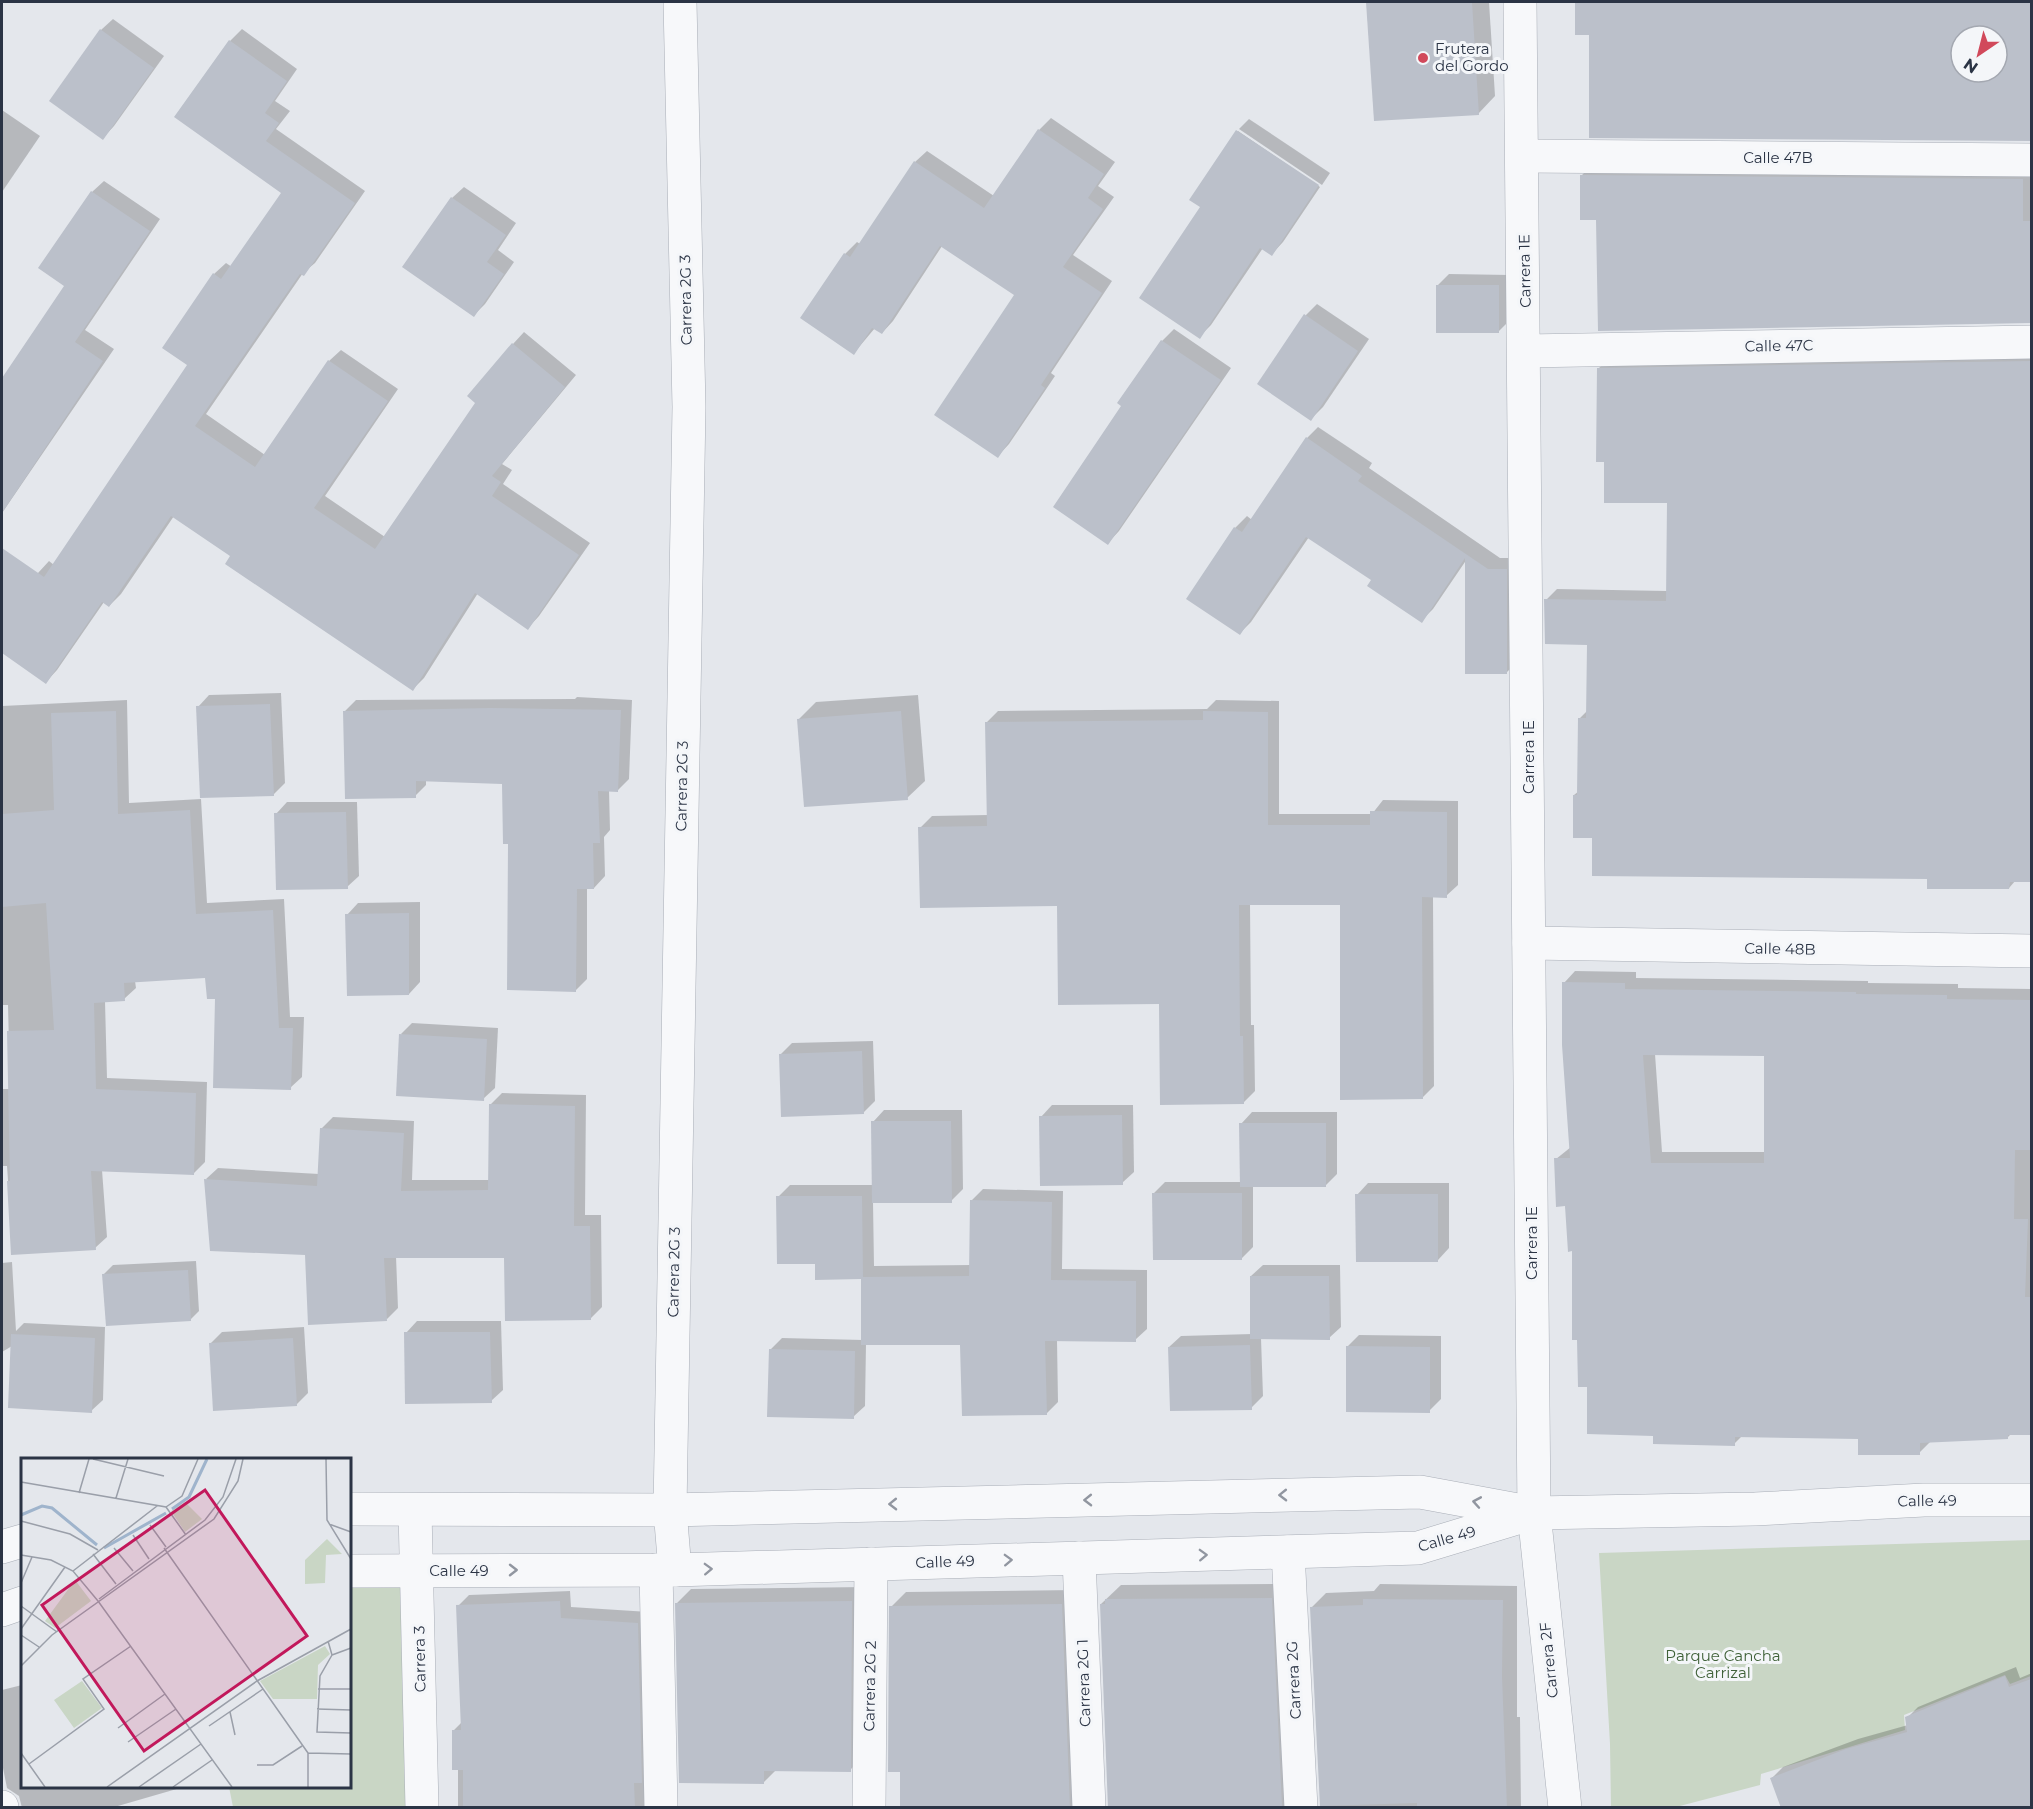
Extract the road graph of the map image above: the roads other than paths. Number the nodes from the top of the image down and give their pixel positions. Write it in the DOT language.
graph roads {
  1 [pos="680,2"];
  2 [pos="1520,2"];
  3 [pos="1524,156"];
  4 [pos="2031,160"];
  5 [pos="2031,342"];
  6 [pos="1526,351"];
  7 [pos="1530,943"];
  8 [pos="2031,951"];
  9 [pos="2031,1500"];
  10 [pos="351,1509"];
  11 [pos="670,1510"];
  12 [pos="416,1511"];
  13 [pos="1534,1513"];
  14 [pos="21,1541"];
  15 [pos="2,1547"];
  16 [pos="1287,1552"];
  17 [pos="1079,1558"];
  18 [pos="871,1564"];
  19 [pos="665,1570"];
  20 [pos="351,1571"];
  21 [pos="418,1571"];
  22 [pos="21,1602"];
  23 [pos="2,1610"];
  24 [pos="422,1808"];
  25 [pos="661,1808"];
  26 [pos="869,1808"];
  27 [pos="1089,1808"];
  28 [pos="1301,1808"];
  29 [pos="1564,1808"];
  1 -- 11 [label="street, Carrera 2G 3"];
  2 -- 3 [label="street, Carrera 1E"];
  3 -- 4 [label="street, Calle 47B"];
  3 -- 6 [label="street, Carrera 1E"];
  5 -- 6 [label="street, Calle 47C"];
  6 -- 7 [label="street, Carrera 1E"];
  7 -- 8 [label="street, Calle 48B"];
  7 -- 13 [label="street, Carrera 1E"];
  9 -- 13 [label="street, Calle 49"];
  10 -- 12 [label="street, Calle 49"];
  11 -- 12 [label="street, Calle 49"];
  13 -- 11 [label="street, Calle 49, one-way"];
  11 -- 19 [label="street, Carrera 2G 3"];
  12 -- 21 [label="street, Carrera 3"];
  13 -- 16 [label="street, Calle 49"];
  13 -- 29 [label="street, Carrera 2F"];
  14 -- 15 [label="street"];
  17 -- 16 [label="street, Calle 49, one-way"];
  16 -- 28 [label="street, Carrera 2G"];
  18 -- 17 [label="street, Calle 49, one-way"];
  17 -- 27 [label="street, Carrera 2G 1"];
  19 -- 18 [label="street, Calle 49, one-way"];
  18 -- 26 [label="street, Carrera 2G 2"];
  21 -- 19 [label="street, Calle 49, one-way"];
  19 -- 25 [label="street, Carrera 2G 3"];
  20 -- 21 [label="street, Calle 49"];
  21 -- 24 [label="street, Carrera 3"];
  22 -- 23 [label="street"];
}
